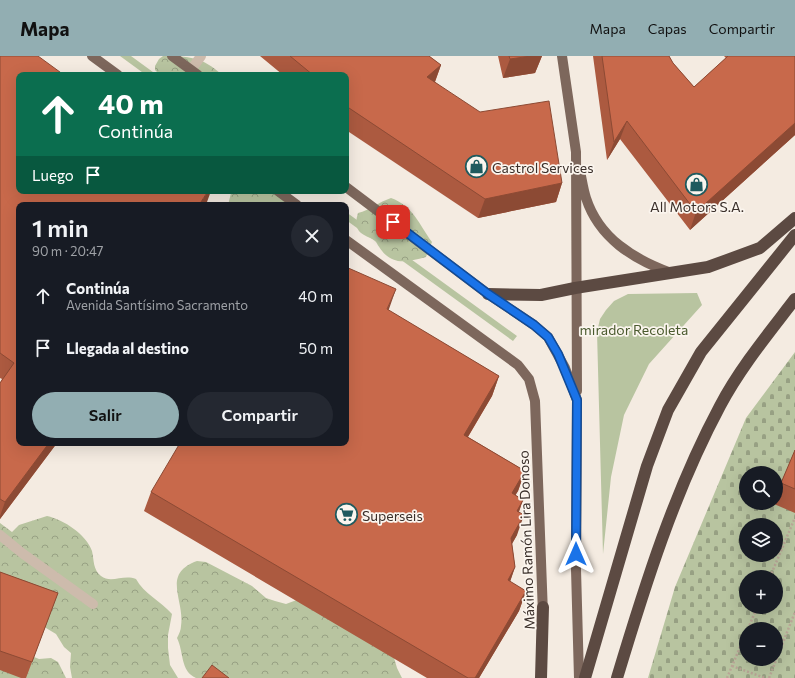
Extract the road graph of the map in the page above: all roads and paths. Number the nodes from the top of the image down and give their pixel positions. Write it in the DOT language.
graph roads {
  1 [pos="92,56"];
  2 [pos="172,56"];
  3 [pos="201,56"];
  4 [pos="562,56"];
  5 [pos="114,72"];
  6 [pos="195,72"];
  7 [pos="576,152"];
  8 [pos="349,189"];
  9 [pos="282,194"];
  10 [pos="293,202"];
  11 [pos="795,218"];
  12 [pos="795,235"];
  13 [pos="349,242"];
  14 [pos="673,273"];
  15 [pos="575,288"];
  16 [pos="488,294"];
  17 [pos="795,299"];
  18 [pos="577,400"];
  19 [pos="794,520"];
  20 [pos="0,535"];
  21 [pos="773,570"];
  22 [pos="93,604"];
  23 [pos="543,607"];
  24 [pos="795,612"];
  25 [pos="739,650"];
  26 [pos="732,666"];
  27 [pos="541,678"];
  28 [pos="544,678"];
  29 [pos="579,678"];
  30 [pos="585,678"];
  31 [pos="617,678"];
  32 [pos="727,678"];
  33 [pos="765,678"];
  34 [pos="769,678"];
  1 -- 5 [label="main road"];
  2 -- 6 [label="main road"];
  3 -- 6 [label="lane"];
  4 -- 7 [label="main road"];
  7 -- 14 [label="main road"];
  7 -- 15 [label="main road"];
  8 -- 16 [label="main road"];
  9 -- 10 [label="main road"];
  11 -- 14 [label="highway"];
  12 -- 30 [label="highway"];
  13 -- 23 [label="main road, Máximo Ramón Lira Donoso"];
  14 -- 15 [label="highway"];
  15 -- 16 [label="highway"];
  15 -- 18 [label="main road"];
  16 -- 18 [label="main road"];
  17 -- 31 [label="highway"];
  18 -- 29 [label="main road"];
  19 -- 21 [label="path"];
  20 -- 22 [label="lane"];
  23 -- 27 [label="highway"];
  23 -- 28 [label="main road, Máximo Ramón Lira Donoso"];
  24 -- 34 [label="path"];
  25 -- 26 [label="path"];
  26 -- 32 [label="path"];
  26 -- 33 [label="path"];
}
